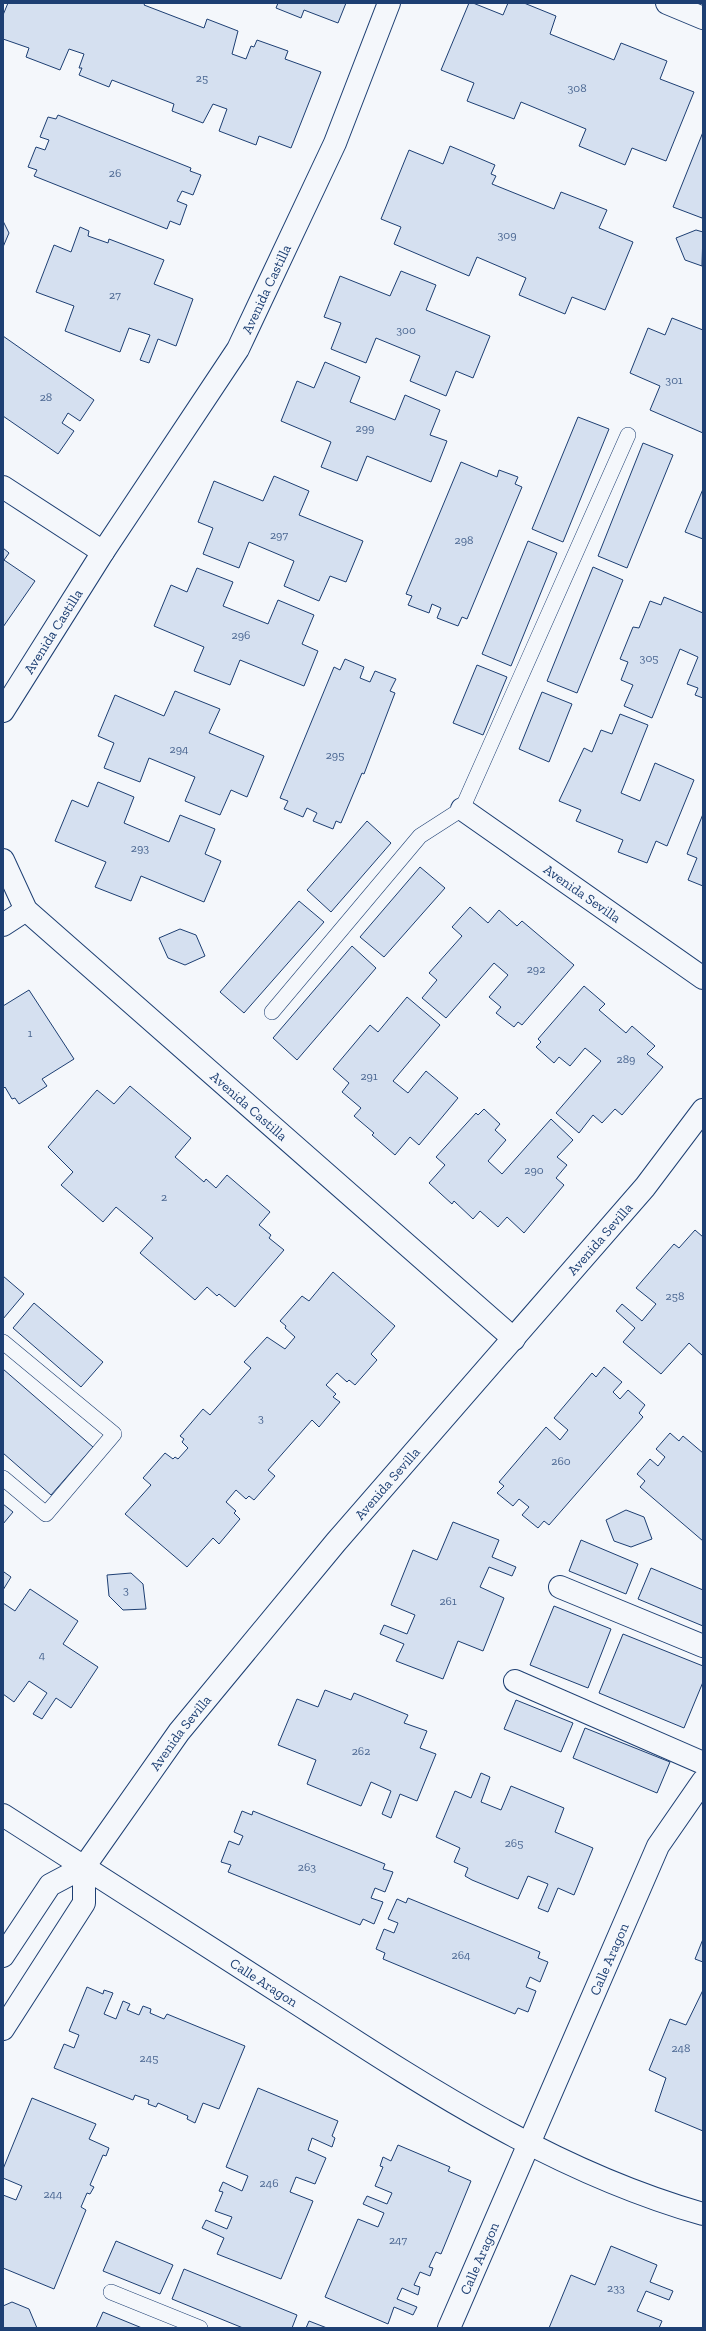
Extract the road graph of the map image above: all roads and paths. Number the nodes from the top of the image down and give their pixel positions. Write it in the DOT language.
graph roads {
  1 [pos="389,3"];
  2 [pos="667,3"];
  3 [pos="703,18"];
  4 [pos="628,435"];
  5 [pos="3,487"];
  6 [pos="103,552"];
  7 [pos="3,710"];
  8 [pos="462,808"];
  9 [pos="3,860"];
  10 [pos="26,910"];
  11 [pos="3,925"];
  12 [pos="703,978"];
  13 [pos="272,1012"];
  14 [pos="703,1110"];
  15 [pos="514,1339"];
  16 [pos="3,1342"];
  17 [pos="3,1478"];
  18 [pos="560,1587"];
  19 [pos="703,1646"];
  20 [pos="515,1681"];
  21 [pos="703,1763"];
  22 [pos="703,1781"];
  23 [pos="3,1815"];
  24 [pos="84,1867"];
  25 [pos="3,1956"];
  26 [pos="3,2029"];
  27 [pos="528,2144"];
  28 [pos="703,2214"];
  29 [pos="111,2292"];
  30 [pos="200,2328"];
  31 [pos="449,2328"];
  1 -- 6 [label="street, Avenida Castilla"];
  2 -- 3 [label="street"];
  4 -- 8 [label="lane"];
  5 -- 6 [label="street"];
  6 -- 7 [label="street, Avenida Castilla"];
  8 -- 12 [label="street, Avenida Sevilla"];
  8 -- 13 [label="lane"];
  9 -- 10 [label="street, Avenida Castilla"];
  10 -- 11 [label="street"];
  10 -- 15 [label="street, Avenida Castilla"];
  14 -- 15 [label="street, Avenida Sevilla"];
  15 -- 24 [label="street, Avenida Sevilla"];
  16 -- 17 [label="lane"];
  18 -- 19 [label="street"];
  20 -- 21 [label="street"];
  22 -- 27 [label="street, Calle Aragon"];
  23 -- 24 [label="street, Calle Aragon"];
  24 -- 25 [label="street, Avenida Sevilla"];
  24 -- 26 [label="street"];
  24 -- 27 [label="street, Calle Aragon"];
  27 -- 28 [label="street, Calle Aragon"];
  27 -- 31 [label="street, Calle Aragon"];
  29 -- 30 [label="lane"];
}
